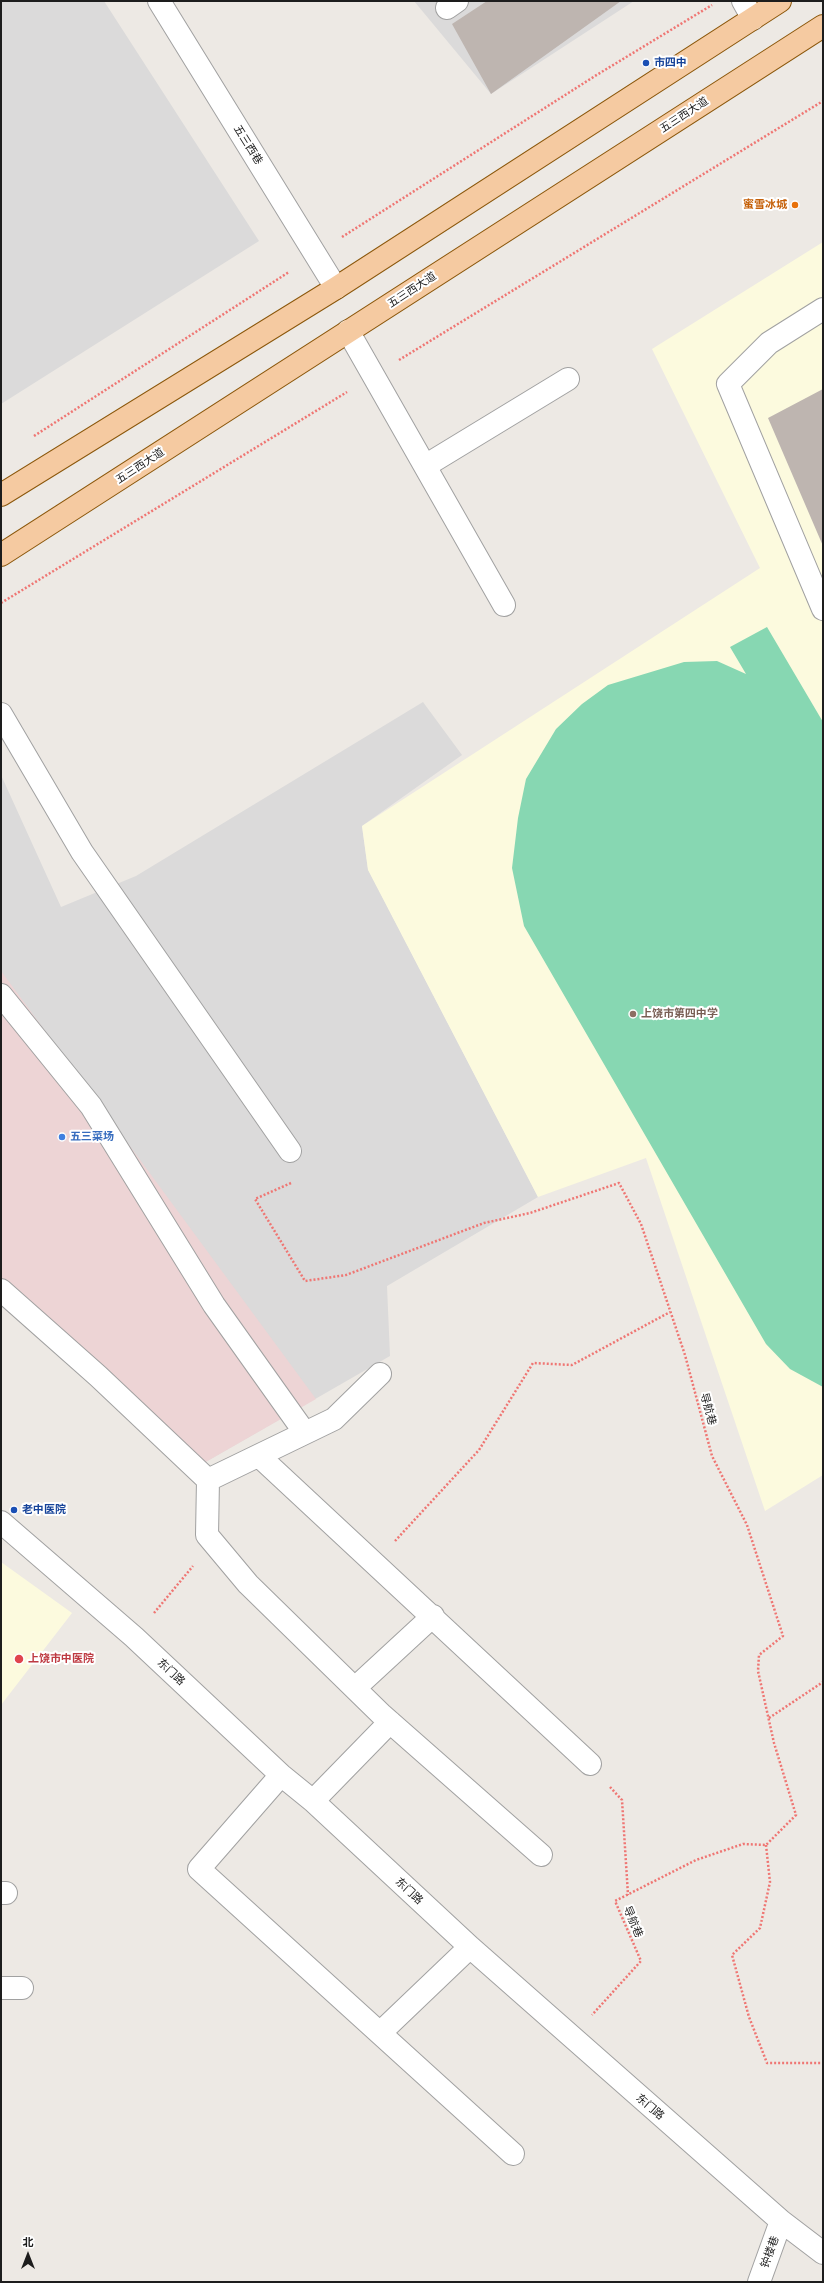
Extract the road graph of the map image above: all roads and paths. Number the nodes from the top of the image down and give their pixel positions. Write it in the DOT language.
graph roads {
  1 [pos="159,1"];
  2 [pos="719,1"];
  3 [pos="780,1"];
  4 [pos="748,10"];
  5 [pos="823,26"];
  6 [pos="823,101"];
  7 [pos="315,254"];
  8 [pos="336,288"];
  9 [pos="823,310"];
  10 [pos="348,331"];
  11 [pos="374,376"];
  12 [pos="568,379"];
  13 [pos="27,440"];
  14 [pos="425,466"];
  15 [pos="1,495"];
  16 [pos="1,555"];
  17 [pos="1,603"];
  18 [pos="504,606"];
  19 [pos="823,609"];
  20 [pos="1,714"];
  21 [pos="1,995"];
  22 [pos="290,1151"];
  23 [pos="1,1290"];
  24 [pos="670,1312"];
  25 [pos="380,1374"];
  26 [pos="305,1433"];
  27 [pos="259,1456"];
  28 [pos="208,1480"];
  29 [pos="1,1522"];
  30 [pos="213,1543"];
  31 [pos="375,1563"];
  32 [pos="433,1616"];
  33 [pos="134,1638"];
  34 [pos="823,1682"];
  35 [pos="355,1688"];
  36 [pos="769,1718"];
  37 [pos="390,1722"];
  38 [pos="590,1764"];
  39 [pos="281,1775"];
  40 [pos="313,1801"];
  41 [pos="766,1845"];
  42 [pos="541,1855"];
  43 [pos="628,1895"];
  44 [pos="470,1947"];
  45 [pos="380,2033"];
  46 [pos="571,2038"];
  47 [pos="823,2063"];
  48 [pos="513,2154"];
  49 [pos="781,2221"];
  50 [pos="823,2253"];
  51 [pos="758,2282"];
  1 -- 7 [label="street, 五三西巷"];
  2 -- 7 [label="path"];
  3 -- 4 [label="main road"];
  4 -- 8 [label="main road"];
  5 -- 10 [label="main road, 五三西大道"];
  6 -- 11 [label="path"];
  7 -- 8 [label="street, 五三西巷"];
  7 -- 13 [label="path"];
  8 -- 15 [label="main road"];
  9 -- 19 [label="street"];
  10 -- 11 [label="street"];
  10 -- 16 [label="main road, 五三西大道"];
  11 -- 14 [label="street"];
  11 -- 17 [label="path"];
  12 -- 14 [label="street"];
  14 -- 18 [label="street"];
  20 -- 22 [label="street"];
  21 -- 26 [label="street"];
  22 -- 24 [label="path, 导航巷"];
  23 -- 28 [label="street"];
  24 -- 31 [label="path"];
  24 -- 36 [label="path, 导航巷"];
  25 -- 26 [label="street"];
  26 -- 27 [label="street"];
  27 -- 28 [label="street"];
  27 -- 31 [label="street"];
  28 -- 30 [label="street"];
  29 -- 33 [label="street, 东门路"];
  30 -- 33 [label="path"];
  30 -- 35 [label="street"];
  31 -- 32 [label="street"];
  32 -- 35 [label="street"];
  32 -- 38 [label="street"];
  33 -- 39 [label="street, 东门路"];
  34 -- 36 [label="path"];
  35 -- 37 [label="street"];
  36 -- 41 [label="path, 导航巷"];
  37 -- 40 [label="street"];
  37 -- 42 [label="street"];
  38 -- 43 [label="path"];
  39 -- 40 [label="street, 东门路"];
  39 -- 45 [label="street"];
  40 -- 44 [label="street, 东门路"];
  41 -- 43 [label="path, 导航巷"];
  41 -- 47 [label="path"];
  43 -- 46 [label="path, 导航巷"];
  44 -- 45 [label="street"];
  44 -- 46 [label="street, 东门路"];
  45 -- 48 [label="street"];
  46 -- 49 [label="street, 东门路"];
  49 -- 50 [label="street, 东门路"];
  49 -- 51 [label="street, 钟楼巷"];
}
